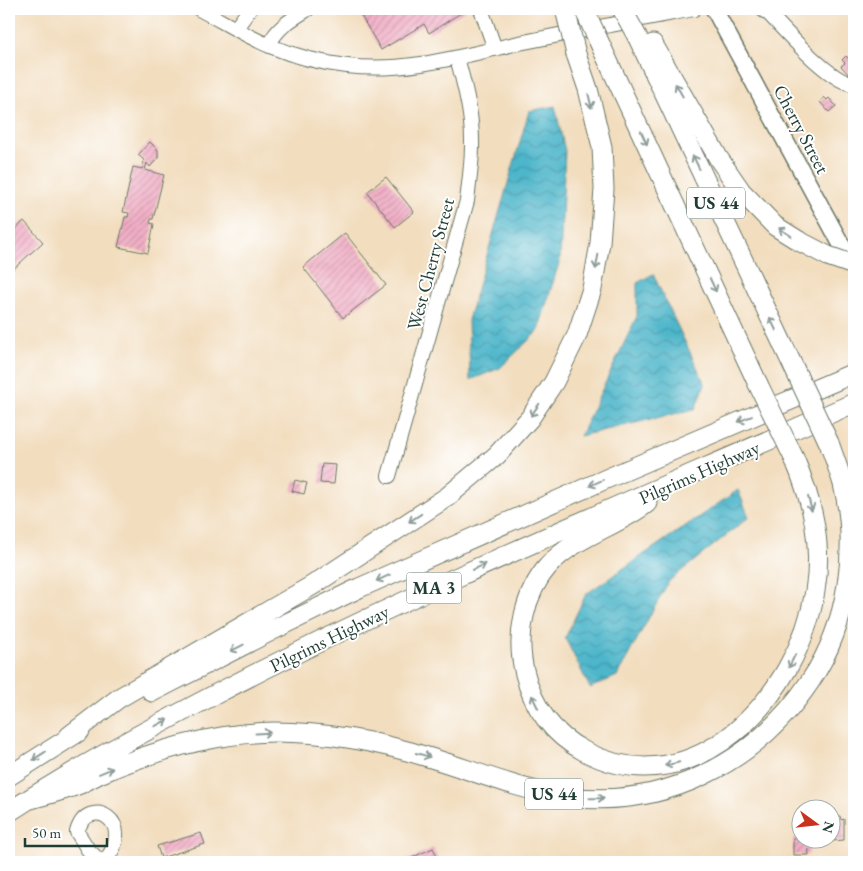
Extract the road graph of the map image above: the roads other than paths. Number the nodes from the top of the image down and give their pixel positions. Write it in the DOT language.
graph roads {
  1 [pos="199,9"];
  2 [pos="250,9"];
  3 [pos="308,9"];
  4 [pos="481,9"];
  5 [pos="622,9"];
  6 [pos="634,9"];
  7 [pos="694,9"];
  8 [pos="714,9"];
  9 [pos="762,9"];
  10 [pos="572,10"];
  11 [pos="236,28"];
  12 [pos="644,38"];
  13 [pos="269,45"];
  14 [pos="495,49"];
  15 [pos="457,58"];
  16 [pos="854,84"];
  17 [pos="854,267"];
  18 [pos="854,373"];
  19 [pos="854,403"];
  20 [pos="389,476"];
  21 [pos="672,483"];
  22 [pos="69,736"];
  23 [pos="9,776"];
  24 [pos="27,800"];
  25 [pos="9,812"];
  1 -- 11 [label="street"];
  2 -- 11 [label="street"];
  3 -- 13 [label="street"];
  4 -- 14 [label="street"];
  5 -- 12 [label="highway, US 44, bridge"];
  6 -- 12 [label="highway"];
  7 -- 14 [label="street"];
  8 -- 17 [label="main road, Cherry Street"];
  9 -- 16 [label="street"];
  10 -- 21 [label="highway, one-way, bridge"];
  10 -- 22 [label="highway, one-way, bridge"];
  11 -- 13 [label="street"];
  17 -- 12 [label="highway, one-way, bridge"];
  24 -- 12 [label="highway, US 44, one-way, bridge"];
  13 -- 15 [label="street"];
  14 -- 15 [label="street"];
  15 -- 20 [label="street, West Cherry Street"];
  18 -- 22 [label="highway, Pilgrims Highway / MA 3, one-way"];
  19 -- 21 [label="highway, Pilgrims Highway / MA 3"];
  24 -- 21 [label="highway, Pilgrims Highway / MA 3, one-way"];
  22 -- 23 [label="highway, Pilgrims Highway, one-way"];
  24 -- 25 [label="highway, Pilgrims Highway / US 44"];
}
